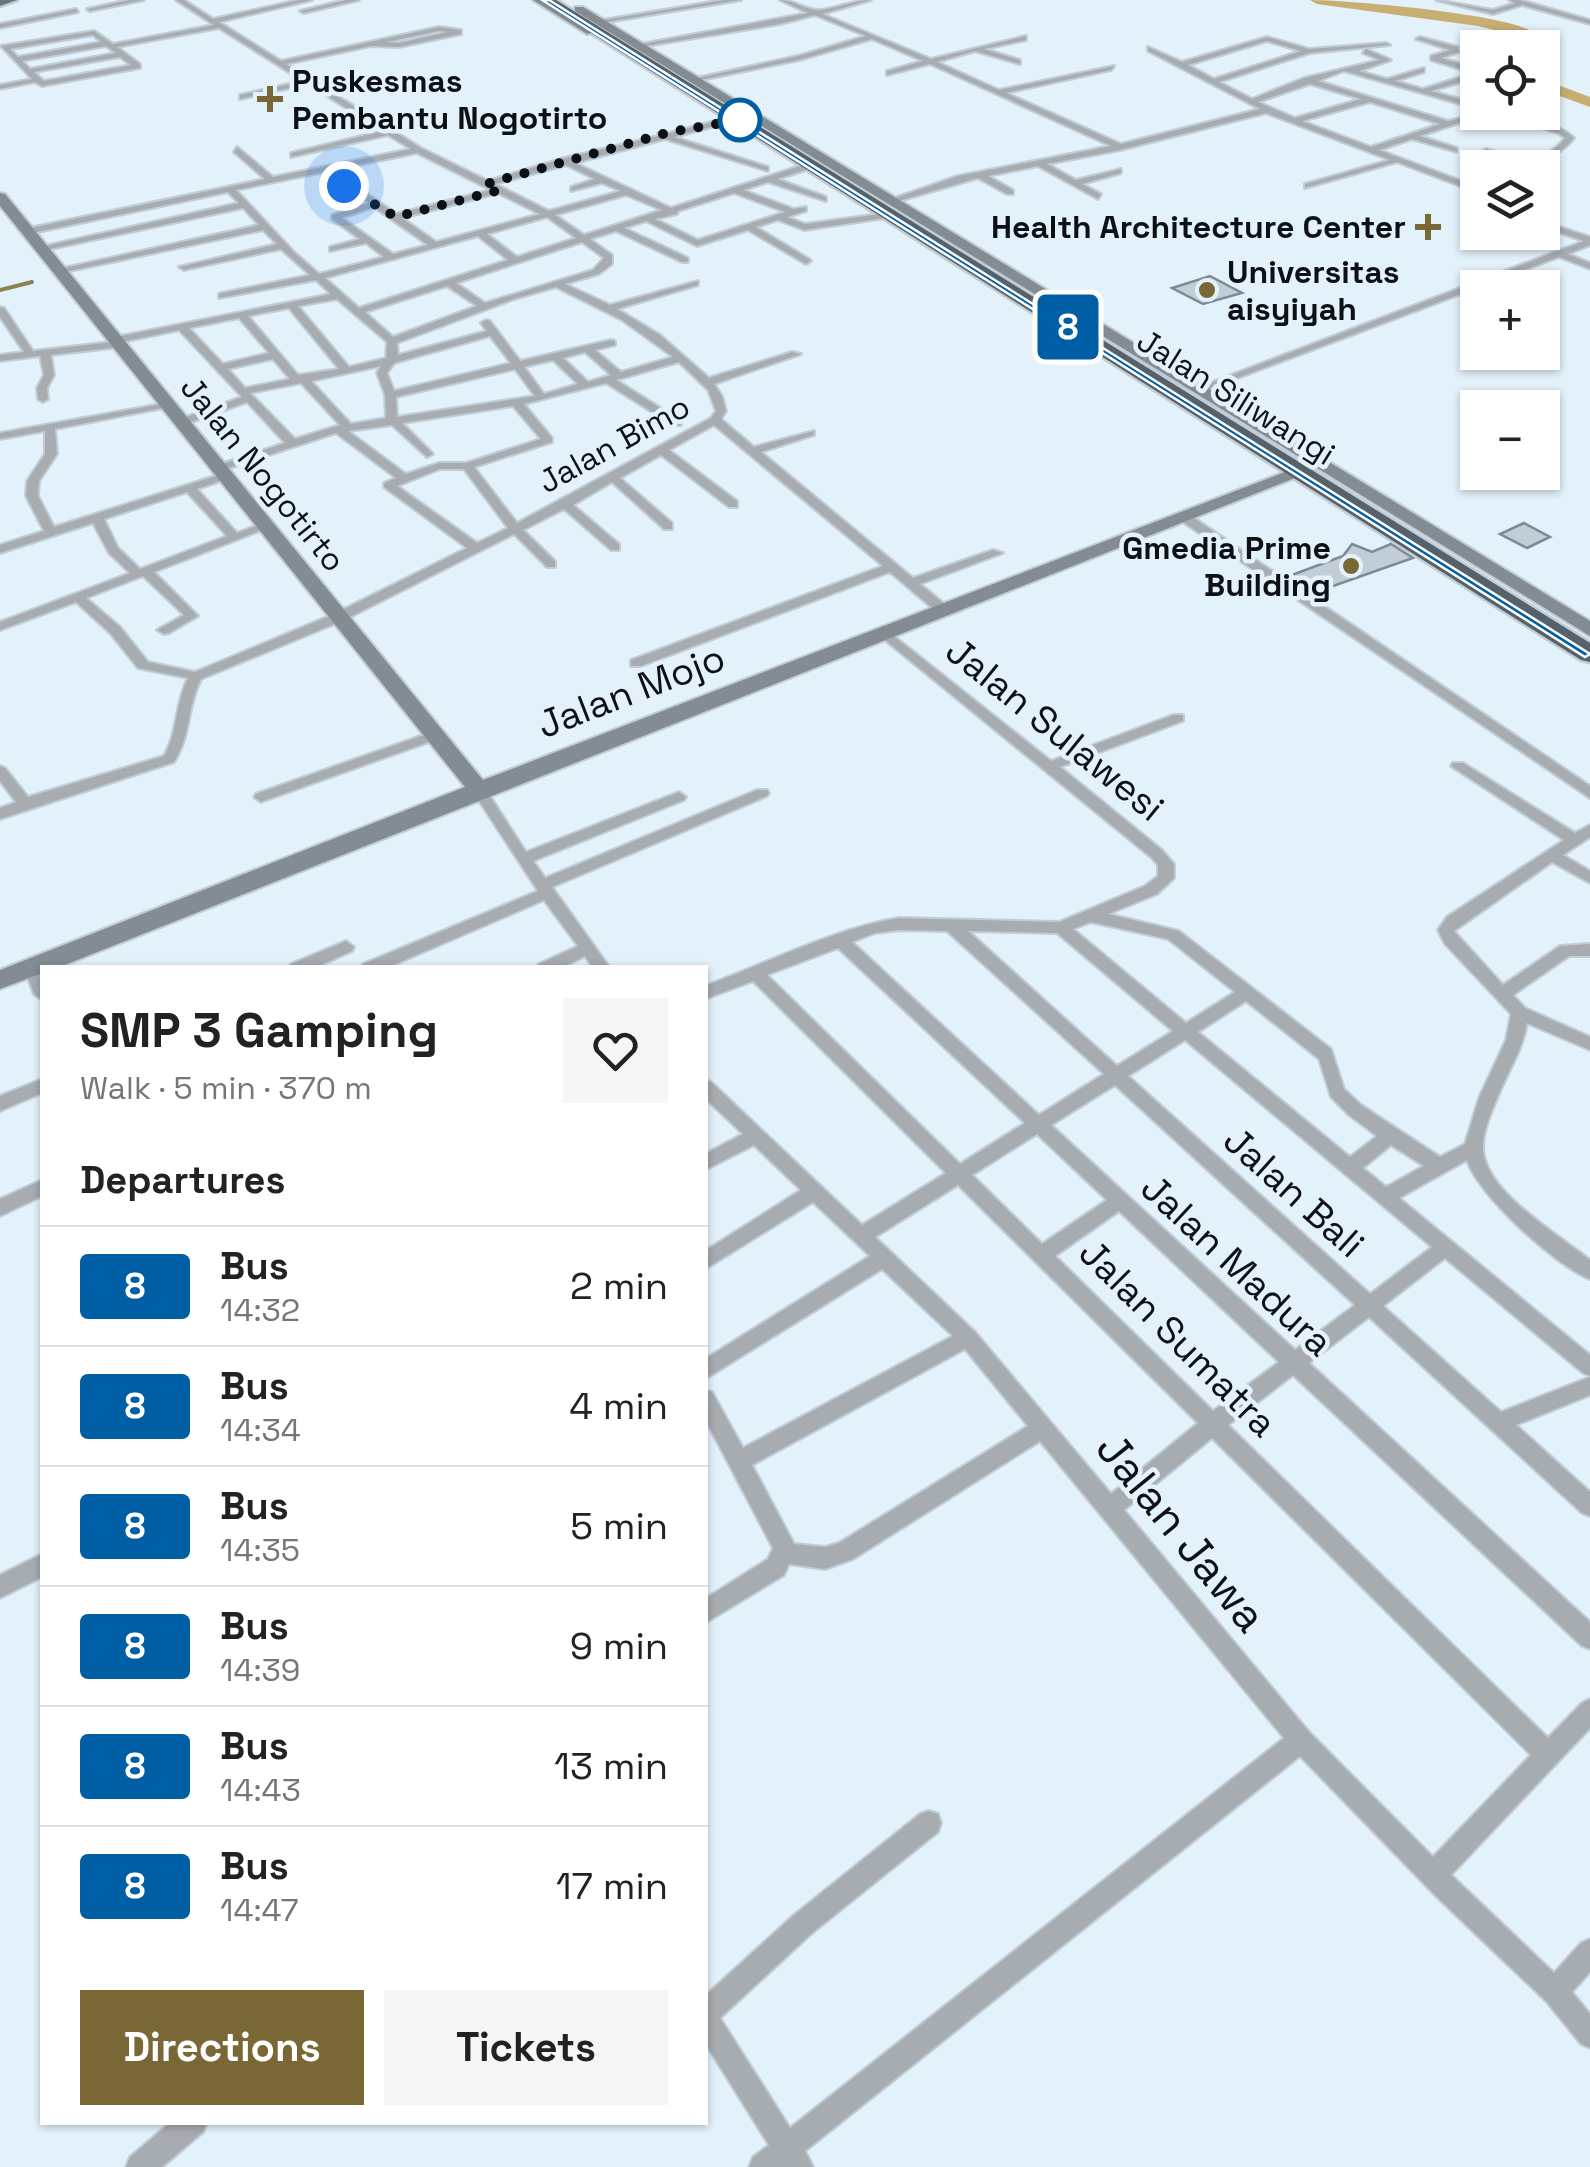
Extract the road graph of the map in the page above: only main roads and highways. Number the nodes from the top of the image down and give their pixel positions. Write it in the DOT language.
graph roads {
  1 [pos="11,0"];
  2 [pos="546,0"];
  3 [pos="557,0"];
  4 [pos="0,2"];
  5 [pos="657,62"];
  6 [pos="711,97"];
  7 [pos="1590,639"];
  8 [pos="1590,654"];
  1 -- 4 [label="main road"];
  2 -- 5 [label="highway, Jalan Siliwangi"];
  3 -- 5 [label="highway, Jalan Siliwangi"];
  5 -- 6 [label="highway, Jalan Siliwangi"];
  6 -- 7 [label="highway, Jalan Siliwangi"];
  6 -- 8 [label="highway, Jalan Siliwangi"];
}
